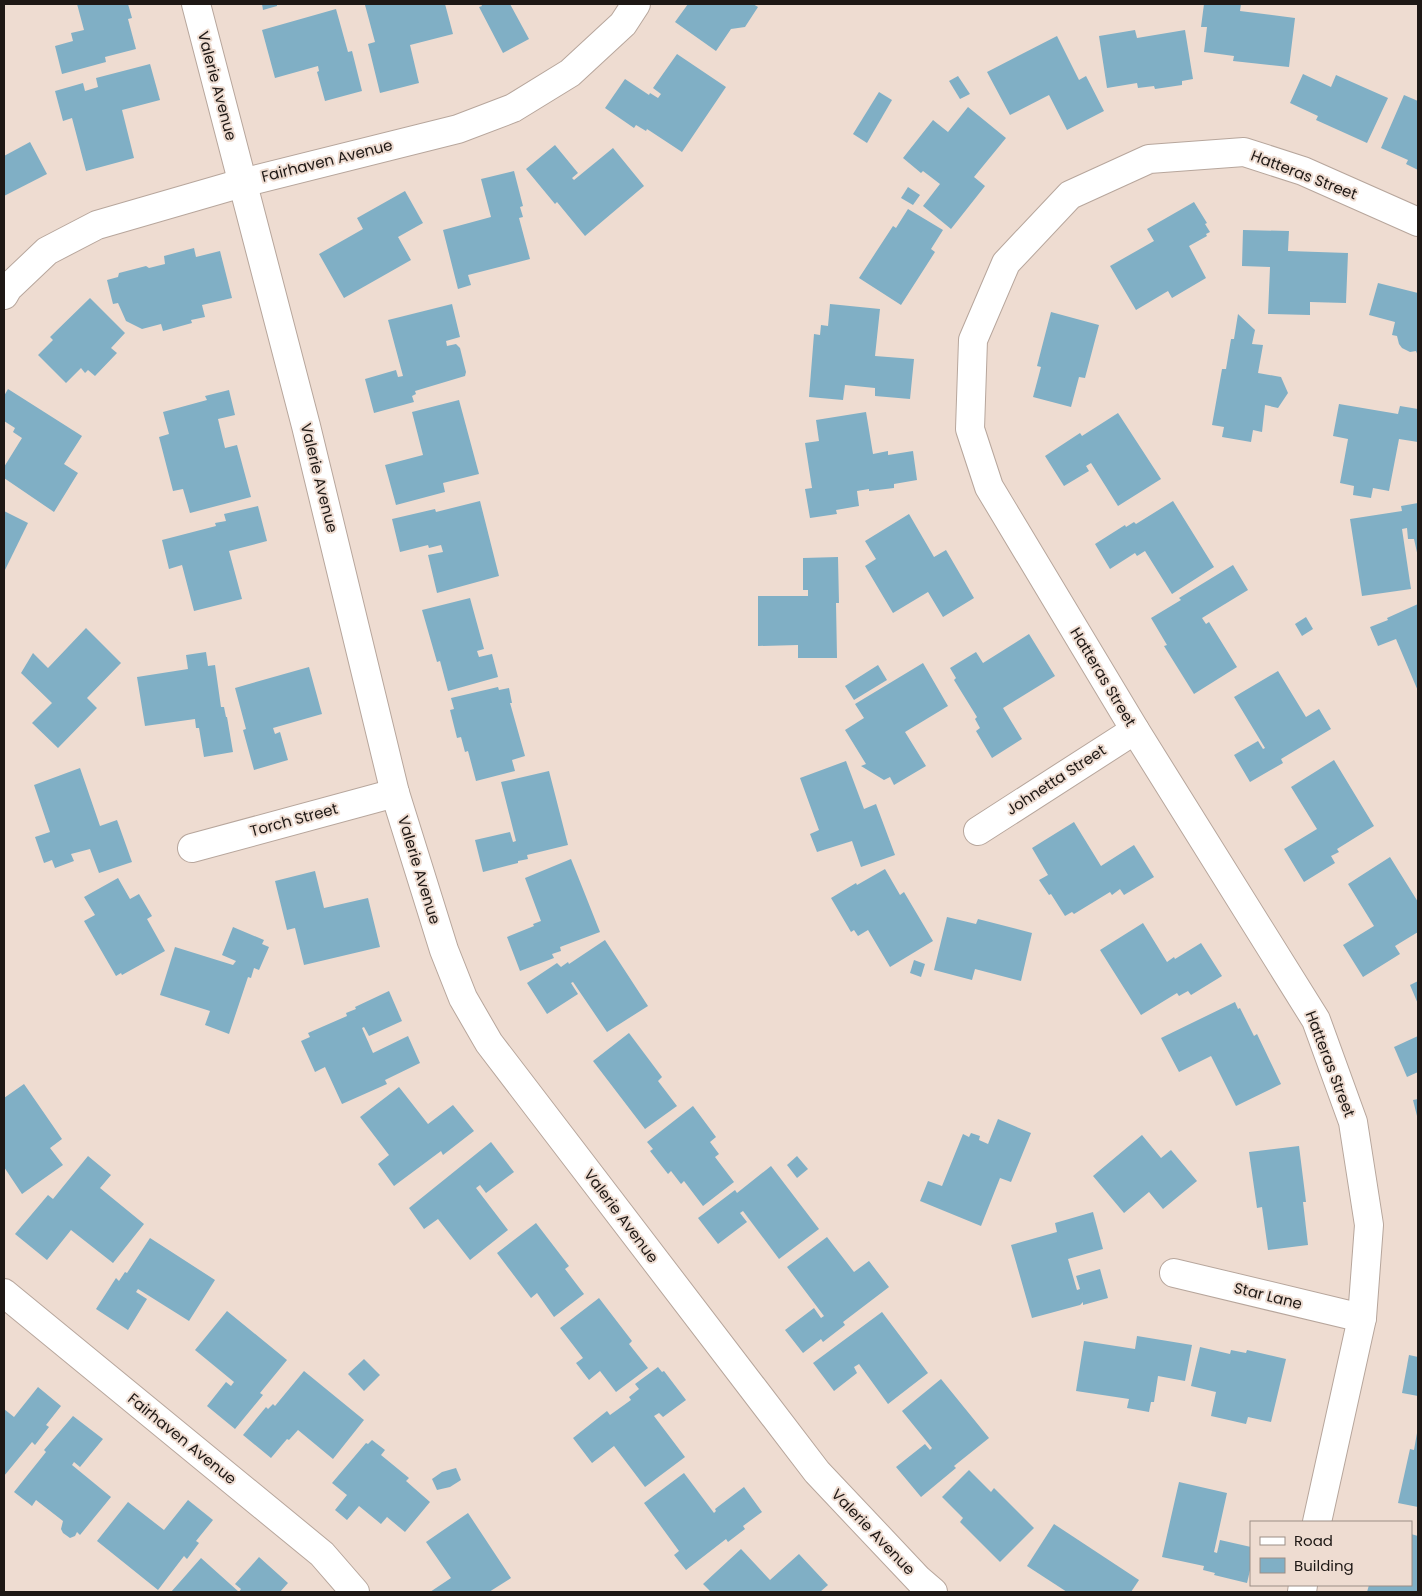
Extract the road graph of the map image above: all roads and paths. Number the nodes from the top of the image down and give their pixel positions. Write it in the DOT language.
graph roads {
  1 [pos="196,4"];
  2 [pos="636,4"];
  3 [pos="242,183"];
  4 [pos="1418,222"];
  5 [pos="4,295"];
  6 [pos="1135,730"];
  7 [pos="395,792"];
  8 [pos="978,830"];
  9 [pos="192,848"];
  10 [pos="1174,1273"];
  11 [pos="4,1293"];
  12 [pos="1362,1318"];
  13 [pos="1317,1521"];
  14 [pos="355,1592"];
  15 [pos="932,1592"];
  1 -- 3 [label="street, Valerie Avenue"];
  2 -- 3 [label="street, Fairhaven Avenue"];
  3 -- 5 [label="street, Fairhaven Avenue"];
  3 -- 7 [label="street, Valerie Avenue"];
  4 -- 6 [label="street, Hatteras Street"];
  6 -- 8 [label="street, Johnetta Street"];
  6 -- 12 [label="street, Hatteras Street"];
  7 -- 9 [label="street, Torch Street"];
  7 -- 15 [label="street, Valerie Avenue"];
  10 -- 12 [label="street, Star Lane"];
  11 -- 14 [label="street, Fairhaven Avenue"];
  12 -- 13 [label="street, Hatteras Street"];
}
